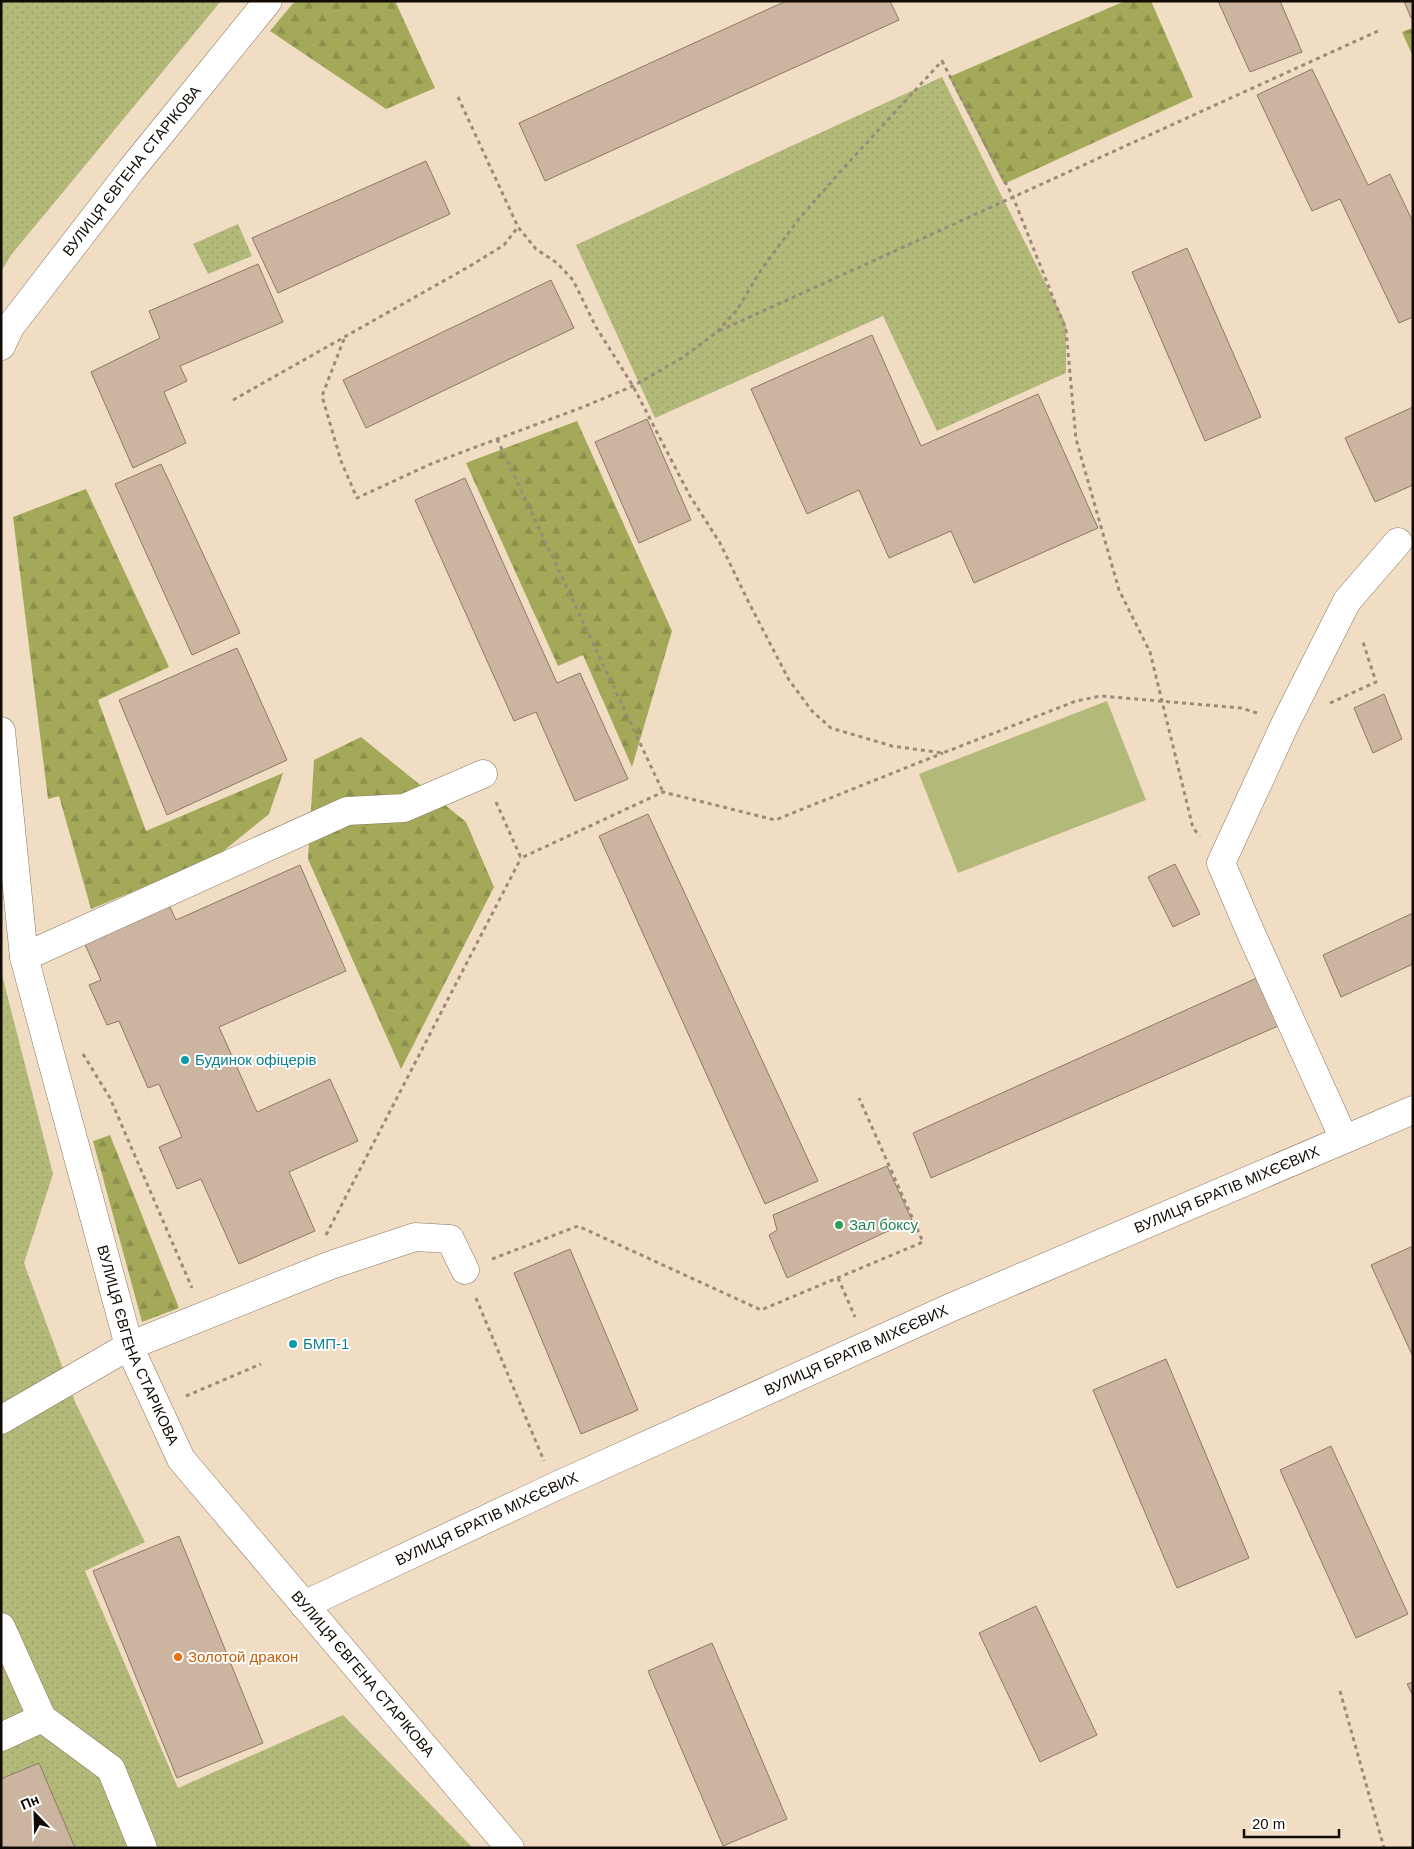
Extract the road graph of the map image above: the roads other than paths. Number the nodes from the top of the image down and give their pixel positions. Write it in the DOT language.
graph roads {
  1 [pos="268,1"];
  2 [pos="1,346"];
  3 [pos="1398,542"];
  4 [pos="1,731"];
  5 [pos="484,774"];
  6 [pos="24,957"];
  7 [pos="1413,1110"];
  8 [pos="1344,1139"];
  9 [pos="465,1270"];
  10 [pos="130,1346"];
  11 [pos="1,1420"];
  12 [pos="304,1606"];
  13 [pos="1,1627"];
  14 [pos="42,1718"];
  15 [pos="1,1737"];
  16 [pos="143,1848"];
  17 [pos="510,1848"];
  1 -- 2 [label="street, ВУЛИЦЯ ЄВГЕНА СТАРІКОВА"];
  3 -- 8 [label="street"];
  4 -- 6 [label="street, ВУЛИЦЯ ЄВГЕНА СТАРІКОВА"];
  5 -- 6 [label="street"];
  6 -- 10 [label="street, ВУЛИЦЯ ЄВГЕНА СТАРІКОВА"];
  7 -- 8 [label="street, ВУЛИЦЯ БРАТІВ МІХЄЄВИХ"];
  8 -- 12 [label="street, ВУЛИЦЯ БРАТІВ МІХЄЄВИХ"];
  9 -- 10 [label="street"];
  10 -- 11 [label="street"];
  10 -- 12 [label="street, ВУЛИЦЯ ЄВГЕНА СТАРІКОВА"];
  12 -- 17 [label="street, ВУЛИЦЯ ЄВГЕНА СТАРІКОВА"];
  13 -- 14 [label="street"];
  14 -- 15 [label="street"];
  14 -- 16 [label="street"];
}
